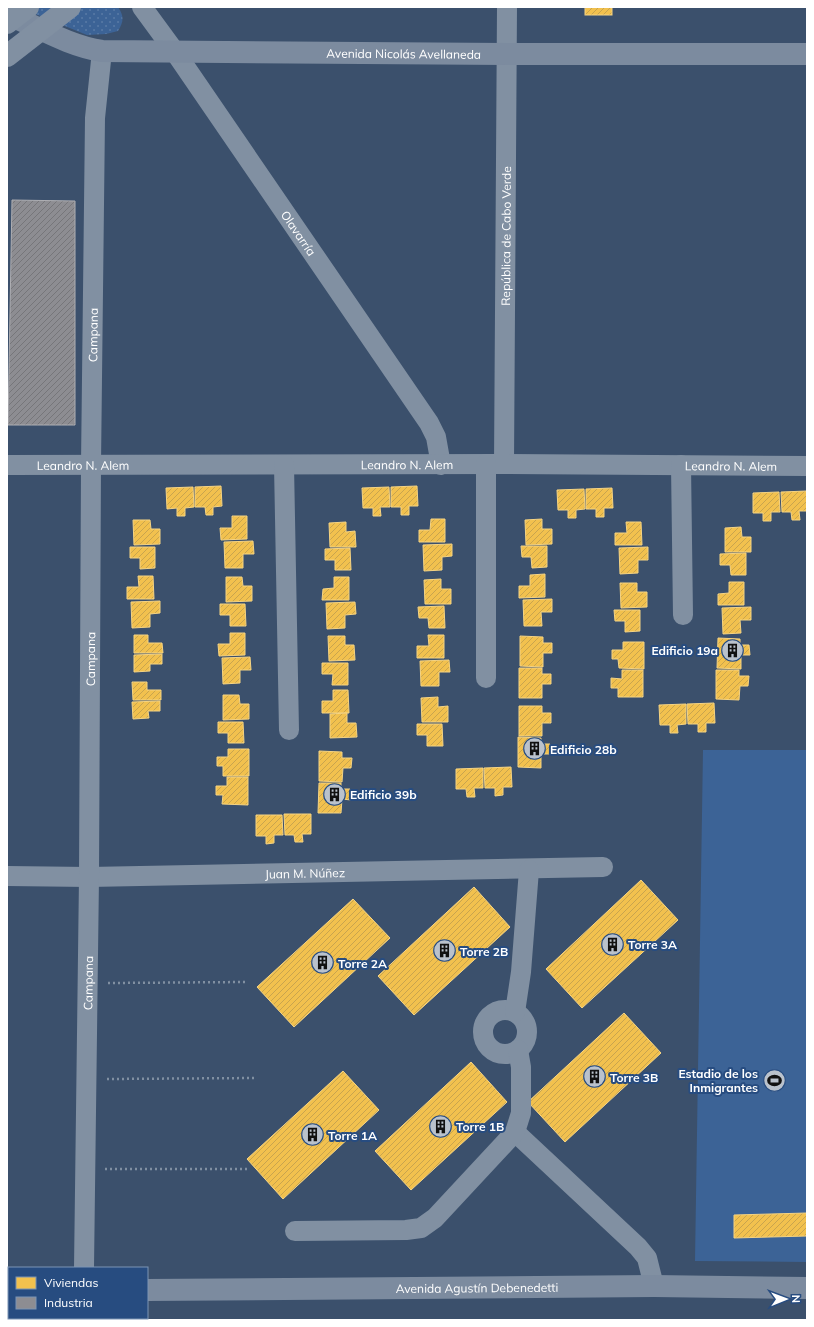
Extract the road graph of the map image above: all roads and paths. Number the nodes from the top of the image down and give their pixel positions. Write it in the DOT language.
graph roads {
  1 [pos="28,7"];
  2 [pos="70,7"];
  3 [pos="142,7"];
  4 [pos="507,7"];
  5 [pos="7,14"];
  6 [pos="7,23"];
  7 [pos="102,51"];
  8 [pos="175,52"];
  9 [pos="506,54"];
  10 [pos="807,54"];
  11 [pos="7,56"];
  12 [pos="495,464"];
  13 [pos="7,465"];
  14 [pos="91,465"];
  15 [pos="284,465"];
  16 [pos="441,465"];
  17 [pos="681,465"];
  18 [pos="807,466"];
  19 [pos="683,615"];
  20 [pos="486,678"];
  21 [pos="289,730"];
  22 [pos="603,867"];
  23 [pos="529,870"];
  24 [pos="7,876"];
  25 [pos="89,877"];
  26 [pos="247,982"];
  27 [pos="87,983"];
  28 [pos="515,1012"];
  29 [pos="518,1050"];
  30 [pos="257,1078"];
  31 [pos="86,1079"];
  32 [pos="515,1132"];
  33 [pos="85,1169"];
  34 [pos="248,1169"];
  35 [pos="295,1231"];
  36 [pos="84,1267"];
  37 [pos="654,1286"];
  38 [pos="807,1288"];
  39 [pos="148,1290"];
  1 -- 6 [label="highway, bridge"];
  2 -- 11 [label="highway, bridge"];
  3 -- 8 [label="street, Olavarría"];
  4 -- 9 [label="street, República de Cabo Verde"];
  5 -- 7 [label="main road, Avenida Nicolás Avellaneda"];
  7 -- 8 [label="main road, Avenida Nicolás Avellaneda"];
  7 -- 14 [label="street, Campana"];
  8 -- 9 [label="main road, Avenida Nicolás Avellaneda"];
  8 -- 16 [label="street, Olavarría"];
  9 -- 10 [label="main road, Avenida Nicolás Avellaneda"];
  9 -- 12 [label="street, República de Cabo Verde"];
  12 -- 16 [label="street, Leandro N. Alem"];
  12 -- 17 [label="street, Leandro N. Alem"];
  12 -- 20 [label="street, República de Cabo Verde"];
  13 -- 14 [label="street, Leandro N. Alem"];
  14 -- 15 [label="street, Leandro N. Alem"];
  14 -- 25 [label="street, Campana"];
  15 -- 16 [label="street, Leandro N. Alem"];
  15 -- 21 [label="street"];
  17 -- 18 [label="street, Leandro N. Alem"];
  17 -- 19 [label="street"];
  22 -- 23 [label="street, Juan M. Núñez"];
  23 -- 25 [label="street, Juan M. Núñez"];
  23 -- 28 [label="street"];
  24 -- 25 [label="street, Juan M. Núñez"];
  25 -- 27 [label="street, Campana"];
  26 -- 27 [label="path"];
  27 -- 31 [label="street, Campana"];
  28 -- 29 [label="street"];
  28 -- 29 [label="street"];
  29 -- 32 [label="street"];
  30 -- 31 [label="path"];
  31 -- 33 [label="street, Campana"];
  32 -- 35 [label="street"];
  32 -- 37 [label="street"];
  33 -- 34 [label="path"];
  33 -- 36 [label="street, Campana"];
  37 -- 38 [label="main road, Avenida Agustín Debenedetti"];
  37 -- 39 [label="main road, Avenida Agustín Debenedetti"];
}
